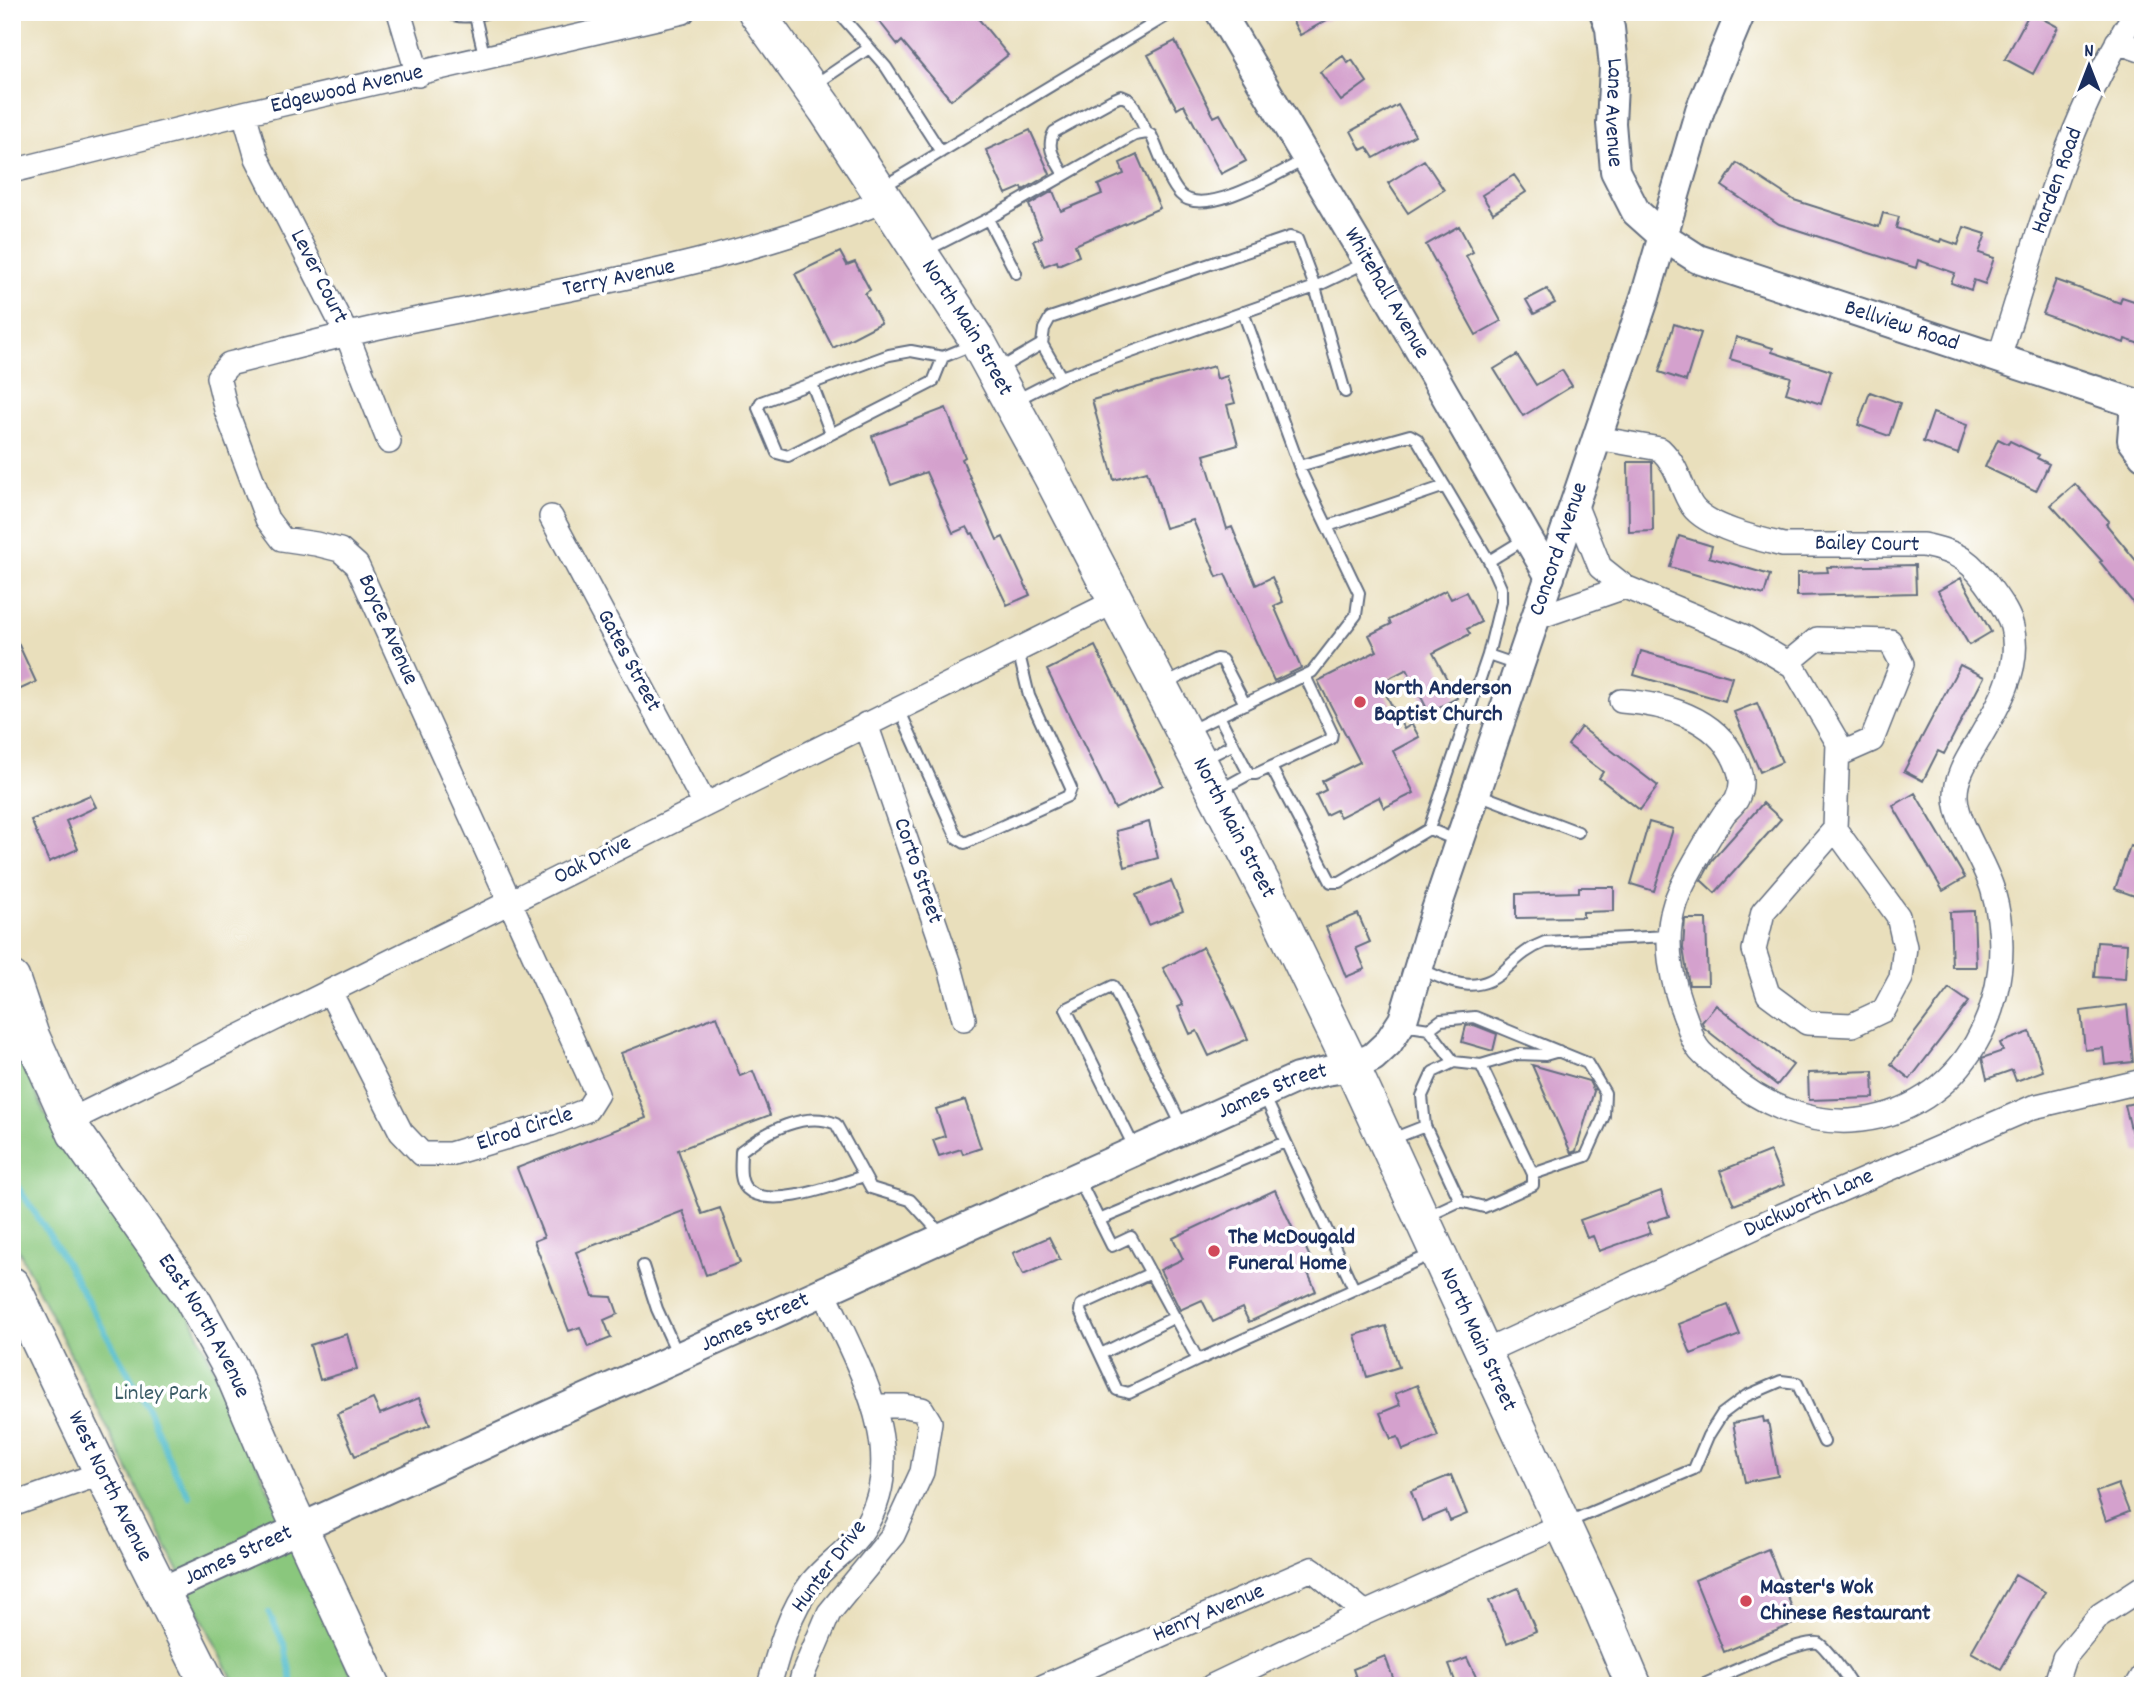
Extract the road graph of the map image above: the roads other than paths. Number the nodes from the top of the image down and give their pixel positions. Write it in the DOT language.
graph roads {
  1 [pos="399,12"];
  2 [pos="448,12"];
  3 [pos="488,12"];
  4 [pos="502,12"];
  5 [pos="537,12"];
  6 [pos="683,12"];
  7 [pos="756,12"];
  8 [pos="838,12"];
  9 [pos="1173,12"];
  10 [pos="1220,12"];
  11 [pos="1604,12"];
  12 [pos="1741,12"];
  13 [pos="2136,12"];
  14 [pos="475,16"];
  15 [pos="2116,42"];
  16 [pos="869,48"];
  17 [pos="2143,51"];
  18 [pos="485,59"];
  19 [pos="418,75"];
  20 [pos="811,88"];
  21 [pos="244,113"];
  22 [pos="1147,133"];
  23 [pos="941,152"];
  24 [pos="1307,159"];
  25 [pos="12,171"];
  26 [pos="1064,175"];
  27 [pos="881,195"];
  28 [pos="988,219"];
  29 [pos="1664,237"];
  30 [pos="919,254"];
  31 [pos="1368,261"];
  32 [pos="1016,273"];
  33 [pos="1315,287"];
  34 [pos="1243,312"];
  35 [pos="347,335"];
  36 [pos="1042,344"];
  37 [pos="943,356"];
  38 [pos="987,357"];
  39 [pos="1999,358"];
  40 [pos="1060,377"];
  41 [pos="812,384"];
  42 [pos="1345,392"];
  43 [pos="1012,403"];
  44 [pos="2139,404"];
  45 [pos="831,434"];
  46 [pos="1597,438"];
  47 [pos="389,442"];
  48 [pos="2143,455"];
  49 [pos="1299,466"];
  50 [pos="1445,486"];
  51 [pos="1575,504"];
  52 [pos="551,517"];
  53 [pos="1328,526"];
  54 [pos="1527,538"];
  55 [pos="1489,561"];
  56 [pos="1550,578"];
  57 [pos="1625,587"];
  58 [pos="1116,601"];
  59 [pos="1536,618"];
  60 [pos="1018,649"];
  61 [pos="1488,655"];
  62 [pos="1788,663"];
  63 [pos="1520,666"];
  64 [pos="1305,676"];
  65 [pos="1161,686"];
  66 [pos="1621,701"];
  67 [pos="1245,704"];
  68 [pos="899,709"];
  69 [pos="1219,716"];
  70 [pos="866,724"];
  71 [pos="1233,745"];
  72 [pos="1193,747"];
  73 [pos="1838,755"];
  74 [pos="1271,766"];
  75 [pos="1250,774"];
  76 [pos="1216,792"];
  77 [pos="1476,793"];
  78 [pos="705,805"];
  79 [pos="1835,828"];
  80 [pos="1429,829"];
  81 [pos="1578,832"];
  82 [pos="1460,842"];
  83 [pos="511,902"];
  84 [pos="1669,936"];
  85 [pos="1419,968"];
  86 [pos="12,979"];
  87 [pos="330,992"];
  88 [pos="964,1018"];
  89 [pos="1400,1024"];
  90 [pos="1429,1029"];
  91 [pos="1559,1051"];
  92 [pos="1454,1062"];
  93 [pos="1481,1065"];
  94 [pos="1352,1067"];
  95 [pos="2143,1081"];
  96 [pos="1263,1094"];
  97 [pos="69,1121"];
  98 [pos="1425,1126"];
  99 [pos="1184,1130"];
  100 [pos="1285,1142"];
  101 [pos="1386,1142"];
  102 [pos="1136,1151"];
  103 [pos="1533,1174"];
  104 [pos="864,1176"];
  105 [pos="1078,1177"];
  106 [pos="1461,1201"];
  107 [pos="1422,1219"];
  108 [pos="1099,1220"];
  109 [pos="945,1238"];
  110 [pos="1437,1251"];
  111 [pos="643,1266"];
  112 [pos="1151,1273"];
  113 [pos="12,1285"];
  114 [pos="1354,1289"];
  115 [pos="824,1291"];
  116 [pos="1175,1317"];
  117 [pos="1484,1352"];
  118 [pos="1101,1354"];
  119 [pos="678,1355"];
  120 [pos="1198,1360"];
  121 [pos="875,1406"];
  122 [pos="1825,1442"];
  123 [pos="102,1473"];
  124 [pos="12,1505"];
  125 [pos="1562,1525"];
  126 [pos="299,1527"];
  127 [pos="2143,1587"];
  128 [pos="162,1591"];
  129 [pos="1365,1613"];
  130 [pos="2143,1676"];
  131 [pos="209,1686"];
  132 [pos="373,1686"];
  133 [pos="769,1686"];
  134 [pos="800,1686"];
  135 [pos="1044,1686"];
  136 [pos="1212,1686"];
  137 [pos="1634,1686"];
  138 [pos="1700,1686"];
  139 [pos="1852,1686"];
  140 [pos="2055,1686"];
  141 [pos="2137,1686"];
  1 -- 19 [label="street"];
  2 -- 14 [label="lane"];
  3 -- 14 [label="lane"];
  4 -- 5 [label="lane"];
  6 -- 18 [label="street, Edgewood Avenue"];
  7 -- 20 [label="main road, North Main Street"];
  8 -- 16 [label="lane"];
  9 -- 23 [label="lane"];
  10 -- 24 [label="street, Whitehall Avenue"];
  11 -- 29 [label="street, Lane Avenue"];
  12 -- 29 [label="street, Concord Avenue"];
  13 -- 15 [label="street, Harden Road"];
  14 -- 18 [label="lane"];
  15 -- 17 [label="street"];
  15 -- 39 [label="street, Harden Road"];
  16 -- 20 [label="lane"];
  16 -- 23 [label="lane"];
  18 -- 19 [label="street, Edgewood Avenue"];
  19 -- 21 [label="street, Edgewood Avenue"];
  20 -- 27 [label="main road, North Main Street"];
  21 -- 25 [label="street, Edgewood Avenue"];
  21 -- 35 [label="street, Lever Court"];
  22 -- 24 [label="lane"];
  22 -- 26 [label="lane"];
  22 -- 26 [label="lane"];
  23 -- 27 [label="lane"];
  24 -- 31 [label="street, Whitehall Avenue"];
  26 -- 28 [label="lane"];
  27 -- 30 [label="main road, North Main Street"];
  27 -- 35 [label="street, Terry Avenue"];
  28 -- 30 [label="lane"];
  28 -- 32 [label="lane"];
  29 -- 39 [label="street, Bellview Road"];
  29 -- 46 [label="street, Concord Avenue"];
  30 -- 38 [label="main road, North Main Street"];
  31 -- 33 [label="lane"];
  31 -- 54 [label="street, Whitehall Avenue"];
  33 -- 34 [label="lane"];
  33 -- 36 [label="lane"];
  33 -- 42 [label="lane"];
  34 -- 40 [label="lane"];
  34 -- 49 [label="lane"];
  35 -- 47 [label="street, Lever Court"];
  35 -- 83 [label="street, Boyce Avenue"];
  36 -- 38 [label="lane"];
  36 -- 40 [label="lane"];
  37 -- 38 [label="lane"];
  37 -- 41 [label="lane"];
  37 -- 45 [label="lane"];
  38 -- 43 [label="main road, North Main Street"];
  39 -- 44 [label="street, Bellview Road"];
  40 -- 43 [label="lane"];
  41 -- 45 [label="lane"];
  41 -- 45 [label="lane"];
  43 -- 58 [label="main road, North Main Street"];
  44 -- 48 [label="street"];
  46 -- 51 [label="street, Concord Avenue"];
  46 -- 84 [label="street, Bailey Court"];
  49 -- 50 [label="lane"];
  49 -- 53 [label="lane"];
  50 -- 53 [label="lane"];
  50 -- 55 [label="lane"];
  51 -- 56 [label="street, Concord Avenue"];
  51 -- 57 [label="street"];
  52 -- 78 [label="street, Gates Street"];
  53 -- 64 [label="lane"];
  54 -- 55 [label="lane"];
  54 -- 56 [label="street, Whitehall Avenue"];
  55 -- 61 [label="lane"];
  56 -- 59 [label="street, Concord Avenue"];
  57 -- 59 [label="street"];
  57 -- 62 [label="street"];
  58 -- 60 [label="street, Oak Drive"];
  58 -- 65 [label="main road, North Main Street"];
  59 -- 63 [label="street, Concord Avenue"];
  60 -- 68 [label="street, Oak Drive"];
  60 -- 68 [label="lane"];
  61 -- 63 [label="lane"];
  61 -- 80 [label="lane"];
  62 -- 73 [label="street"];
  62 -- 73 [label="street"];
  63 -- 77 [label="street, Concord Avenue"];
  64 -- 67 [label="lane"];
  64 -- 74 [label="lane"];
  65 -- 67 [label="lane"];
  65 -- 72 [label="main road, North Main Street"];
  66 -- 84 [label="street, Bailey Court"];
  67 -- 69 [label="lane"];
  68 -- 70 [label="street, Oak Drive"];
  69 -- 71 [label="lane"];
  69 -- 72 [label="lane"];
  70 -- 78 [label="street, Oak Drive"];
  70 -- 88 [label="street, Corto Street"];
  71 -- 72 [label="lane"];
  71 -- 75 [label="lane"];
  72 -- 76 [label="main road, North Main Street"];
  73 -- 79 [label="street"];
  74 -- 75 [label="lane"];
  74 -- 80 [label="lane"];
  75 -- 76 [label="lane"];
  76 -- 94 [label="main road, North Main Street"];
  77 -- 81 [label="lane"];
  77 -- 82 [label="street, Concord Avenue"];
  78 -- 83 [label="street, Oak Drive"];
  79 -- 79 [label="street"];
  80 -- 82 [label="lane"];
  82 -- 85 [label="street, Concord Avenue"];
  83 -- 87 [label="street, Oak Drive"];
  83 -- 87 [label="street, Elrod Circle"];
  84 -- 85 [label="lane"];
  85 -- 89 [label="street, Concord Avenue"];
  86 -- 97 [label="main road, East North Avenue"];
  87 -- 97 [label="street, Oak Drive"];
  89 -- 90 [label="lane"];
  89 -- 94 [label="street, Concord Avenue"];
  90 -- 91 [label="lane"];
  90 -- 92 [label="lane"];
  91 -- 93 [label="lane"];
  91 -- 103 [label="lane"];
  92 -- 93 [label="lane"];
  92 -- 98 [label="lane"];
  93 -- 103 [label="lane"];
  94 -- 96 [label="street, James Street"];
  94 -- 101 [label="main road, North Main Street"];
  95 -- 117 [label="street, Duckworth Lane"];
  96 -- 99 [label="street, James Street"];
  96 -- 100 [label="lane"];
  97 -- 126 [label="main road, East North Avenue"];
  98 -- 101 [label="lane"];
  98 -- 106 [label="lane"];
  99 -- 102 [label="street, James Street"];
  99 -- 102 [label="lane"];
  100 -- 108 [label="lane"];
  100 -- 114 [label="lane"];
  101 -- 107 [label="main road, North Main Street"];
  102 -- 105 [label="street, James Street"];
  103 -- 106 [label="lane"];
  104 -- 104 [label="lane"];
  104 -- 109 [label="lane"];
  105 -- 108 [label="lane"];
  105 -- 109 [label="street, James Street"];
  106 -- 107 [label="lane"];
  107 -- 110 [label="main road, North Main Street"];
  108 -- 112 [label="lane"];
  109 -- 115 [label="street, James Street"];
  110 -- 114 [label="lane"];
  110 -- 117 [label="main road, North Main Street"];
  111 -- 119 [label="lane"];
  112 -- 116 [label="lane"];
  112 -- 118 [label="lane"];
  113 -- 123 [label="main road, West North Avenue"];
  114 -- 120 [label="lane"];
  115 -- 119 [label="street, James Street"];
  115 -- 121 [label="street, Hunter Drive"];
  116 -- 118 [label="lane"];
  116 -- 120 [label="lane"];
  117 -- 125 [label="main road, North Main Street"];
  118 -- 120 [label="lane"];
  119 -- 126 [label="street, James Street"];
  121 -- 133 [label="street, Hunter Drive"];
  121 -- 134 [label="street, Hunter Drive"];
  122 -- 125 [label="lane"];
  123 -- 124 [label="street"];
  123 -- 128 [label="main road, West North Avenue"];
  125 -- 129 [label="street"];
  125 -- 137 [label="main road, North Main Street"];
  126 -- 128 [label="street, James Street"];
  126 -- 132 [label="main road, East North Avenue"];
  127 -- 140 [label="street"];
  128 -- 131 [label="main road, West North Avenue"];
  129 -- 135 [label="street, Henry Avenue"];
  129 -- 136 [label="street"];
  130 -- 141 [label="street"];
  138 -- 139 [label="lane"];
}
